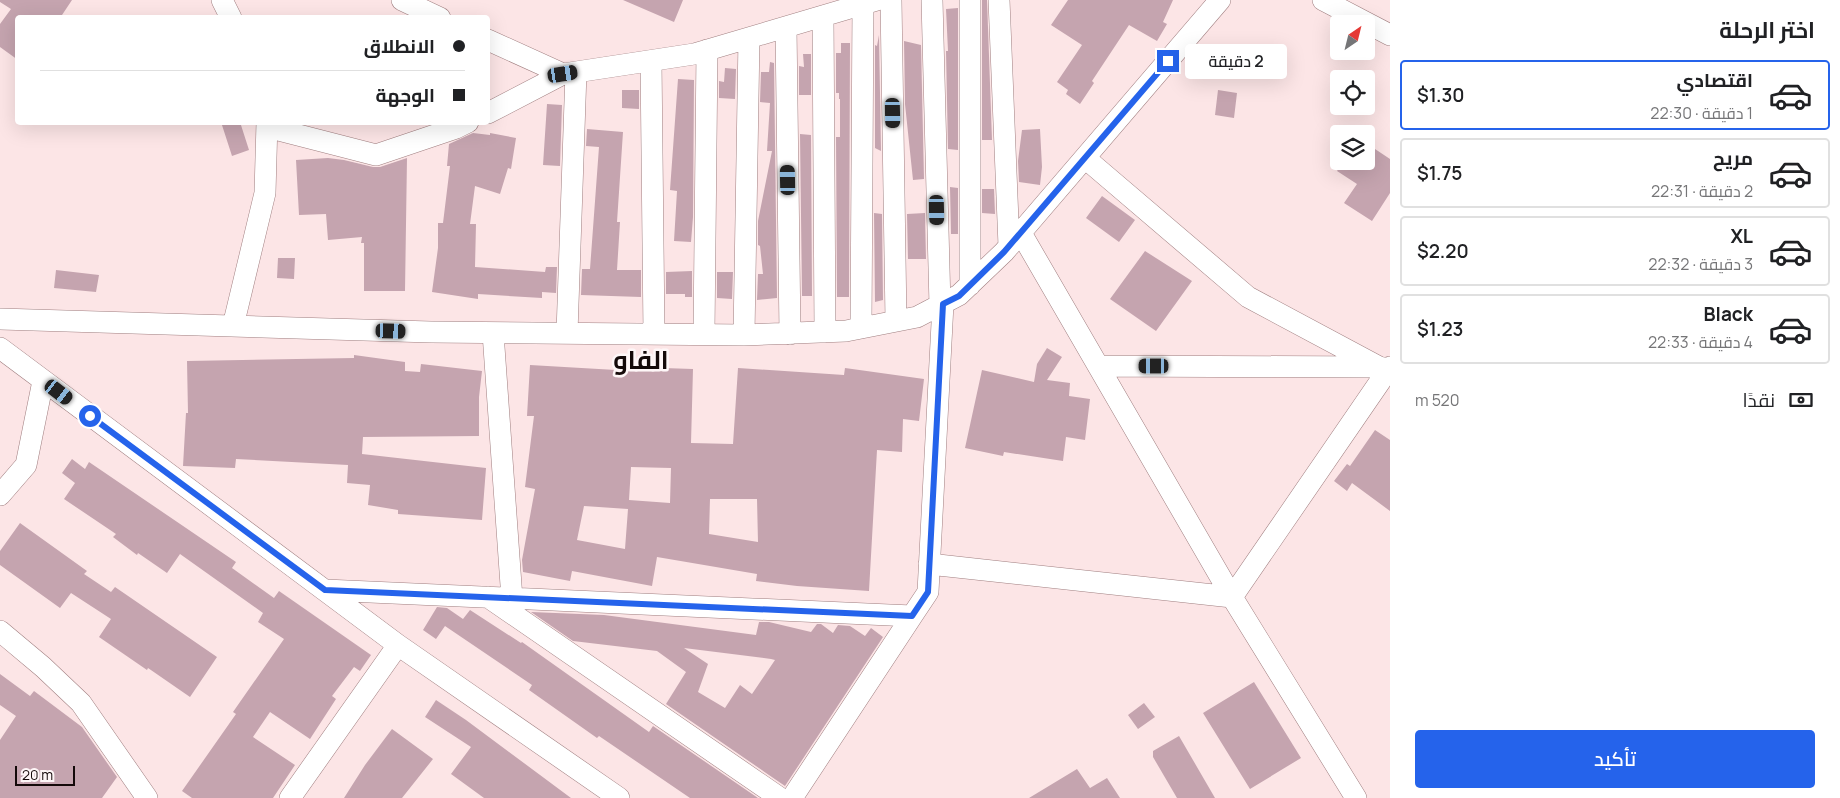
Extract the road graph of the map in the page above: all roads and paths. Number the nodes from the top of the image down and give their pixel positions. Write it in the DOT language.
graph roads {
  1 [pos="222,0"];
  2 [pos="402,0"];
  3 [pos="891,0"];
  4 [pos="932,0"];
  5 [pos="970,0"];
  6 [pos="999,0"];
  7 [pos="1220,0"];
  8 [pos="1323,0"];
  9 [pos="870,2"];
  10 [pos="230,15"];
  11 [pos="434,15"];
  12 [pos="823,16"];
  13 [pos="786,27"];
  14 [pos="1390,35"];
  15 [pos="749,38"];
  16 [pos="490,41"];
  17 [pos="707,50"];
  18 [pos="651,61"];
  19 [pos="569,73"];
  20 [pos="490,111"];
  21 [pos="267,125"];
  22 [pos="462,125"];
  23 [pos="1085,158"];
  24 [pos="1015,240"];
  25 [pos="970,285"];
  26 [pos="941,305"];
  27 [pos="0,319"];
  28 [pos="896,321"];
  29 [pos="233,326"];
  30 [pos="861,328"];
  31 [pos="825,332"];
  32 [pos="493,333"];
  33 [pos="567,333"];
  34 [pos="654,334"];
  35 [pos="704,334"];
  36 [pos="790,334"];
  37 [pos="744,335"];
  38 [pos="0,348"];
  39 [pos="1098,366"];
  40 [pos="1387,368"];
  41 [pos="44,380"];
  42 [pos="0,495"];
  43 [pos="929,564"];
  44 [pos="325,590"];
  45 [pos="487,597"];
  46 [pos="1232,597"];
  47 [pos="512,599"];
  48 [pos="912,616"];
  49 [pos="0,631"];
  50 [pos="398,645"];
  51 [pos="147,798"];
  52 [pos="290,798"];
  53 [pos="619,798"];
  54 [pos="780,798"];
  55 [pos="792,798"];
  56 [pos="1356,798"];
  1 -- 10 [label="street"];
  2 -- 11 [label="street"];
  3 -- 28 [label="street"];
  4 -- 26 [label="street"];
  5 -- 25 [label="street"];
  6 -- 24 [label="street"];
  7 -- 23 [label="street"];
  8 -- 14 [label="street"];
  9 -- 12 [label="street"];
  9 -- 30 [label="street"];
  12 -- 13 [label="street"];
  12 -- 31 [label="street"];
  13 -- 15 [label="street"];
  13 -- 36 [label="street"];
  15 -- 17 [label="street"];
  15 -- 37 [label="street"];
  16 -- 19 [label="street"];
  17 -- 18 [label="street"];
  17 -- 35 [label="street"];
  18 -- 19 [label="street"];
  18 -- 34 [label="street"];
  19 -- 20 [label="street"];
  19 -- 33 [label="street"];
  21 -- 22 [label="street"];
  21 -- 29 [label="street"];
  23 -- 24 [label="street"];
  23 -- 40 [label="street"];
  24 -- 25 [label="street"];
  24 -- 39 [label="street"];
  25 -- 26 [label="street"];
  26 -- 28 [label="street"];
  26 -- 43 [label="street"];
  27 -- 29 [label="street"];
  28 -- 30 [label="street"];
  29 -- 32 [label="street"];
  30 -- 31 [label="street"];
  31 -- 36 [label="street"];
  32 -- 33 [label="street"];
  32 -- 47 [label="street"];
  33 -- 34 [label="street"];
  34 -- 35 [label="street"];
  35 -- 37 [label="street"];
  36 -- 37 [label="street"];
  38 -- 41 [label="street"];
  39 -- 40 [label="street"];
  39 -- 46 [label="street"];
  40 -- 46 [label="street"];
  41 -- 42 [label="street"];
  41 -- 44 [label="street"];
  43 -- 46 [label="street"];
  43 -- 48 [label="street"];
  44 -- 45 [label="street"];
  44 -- 50 [label="street"];
  45 -- 47 [label="street"];
  45 -- 54 [label="street"];
  46 -- 56 [label="street"];
  47 -- 48 [label="street"];
  48 -- 55 [label="street"];
  49 -- 51 [label="street"];
  50 -- 52 [label="street"];
  50 -- 53 [label="street"];
}
